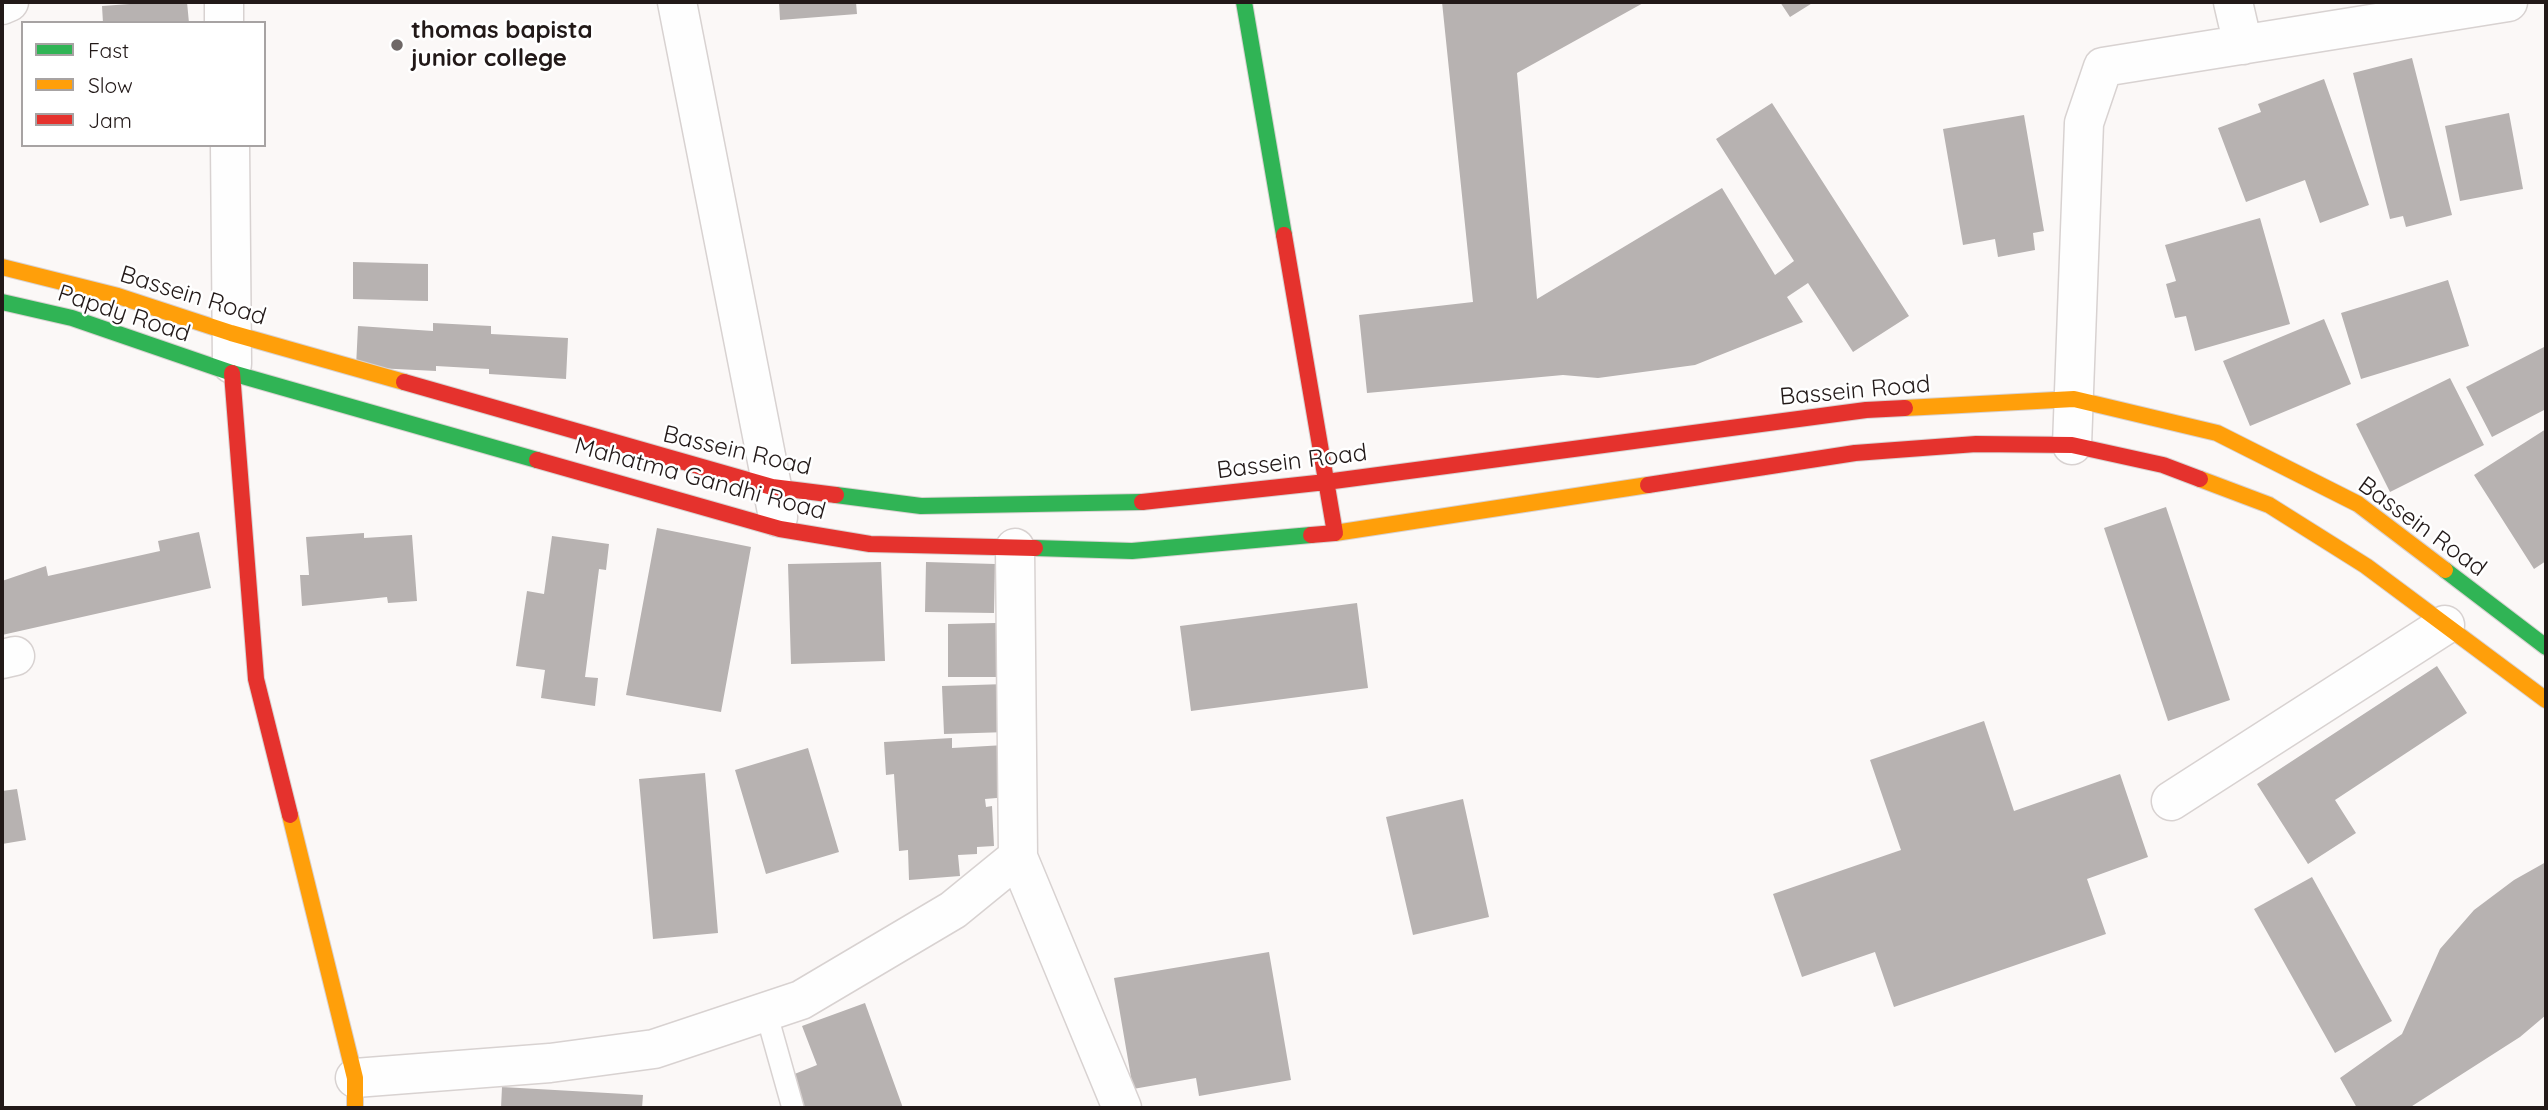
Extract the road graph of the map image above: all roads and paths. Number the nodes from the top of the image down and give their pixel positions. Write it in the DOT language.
graph roads {
  1 [pos="9,2"];
  2 [pos="223,2"];
  3 [pos="677,2"];
  4 [pos="1244,2"];
  5 [pos="2233,2"];
  6 [pos="2508,2"];
  7 [pos="2,5"];
  8 [pos="225,21"];
  9 [pos="2243,45"];
  10 [pos="230,147"];
  11 [pos="2,267"];
  12 [pos="2,302"];
  13 [pos="232,332"];
  14 [pos="232,373"];
  15 [pos="2074,399"];
  16 [pos="2072,446"];
  17 [pos="1326,482"];
  18 [pos="772,487"];
  19 [pos="780,529"];
  20 [pos="1335,533"];
  21 [pos="1015,548"];
  22 [pos="2445,625"];
  23 [pos="2546,647"];
  24 [pos="2546,700"];
  25 [pos="2171,801"];
  26 [pos="1018,856"];
  27 [pos="766,1012"];
  28 [pos="355,1093"];
  29 [pos="793,1108"];
  30 [pos="1122,1108"];
  1 -- 7 [label="street"];
  2 -- 8 [label="street"];
  3 -- 18 [label="street"];
  4 -- 17 [label="main road"];
  5 -- 9 [label="street"];
  6 -- 9 [label="street"];
  9 -- 15 [label="street"];
  10 -- 13 [label="street"];
  11 -- 13 [label="main road, Bassein Road"];
  12 -- 14 [label="main road, Papdy Road"];
  13 -- 14 [label="street"];
  13 -- 18 [label="main road, Bassein Road"];
  14 -- 19 [label="main road, Mahatma Gandhi Road"];
  14 -- 28 [label="main road"];
  15 -- 16 [label="street"];
  15 -- 17 [label="main road, Bassein Road"];
  15 -- 23 [label="main road, Bassein Road"];
  16 -- 20 [label="main road"];
  16 -- 22 [label="main road"];
  17 -- 18 [label="main road, Bassein Road"];
  17 -- 20 [label="main road"];
  18 -- 19 [label="street"];
  19 -- 21 [label="main road, Mahatma Gandhi Road"];
  20 -- 21 [label="main road, Mahatma Gandhi Road"];
  21 -- 26 [label="street"];
  22 -- 24 [label="main road"];
  22 -- 25 [label="street"];
  26 -- 27 [label="street"];
  26 -- 30 [label="street"];
  27 -- 28 [label="street"];
  27 -- 29 [label="lane"];
}
